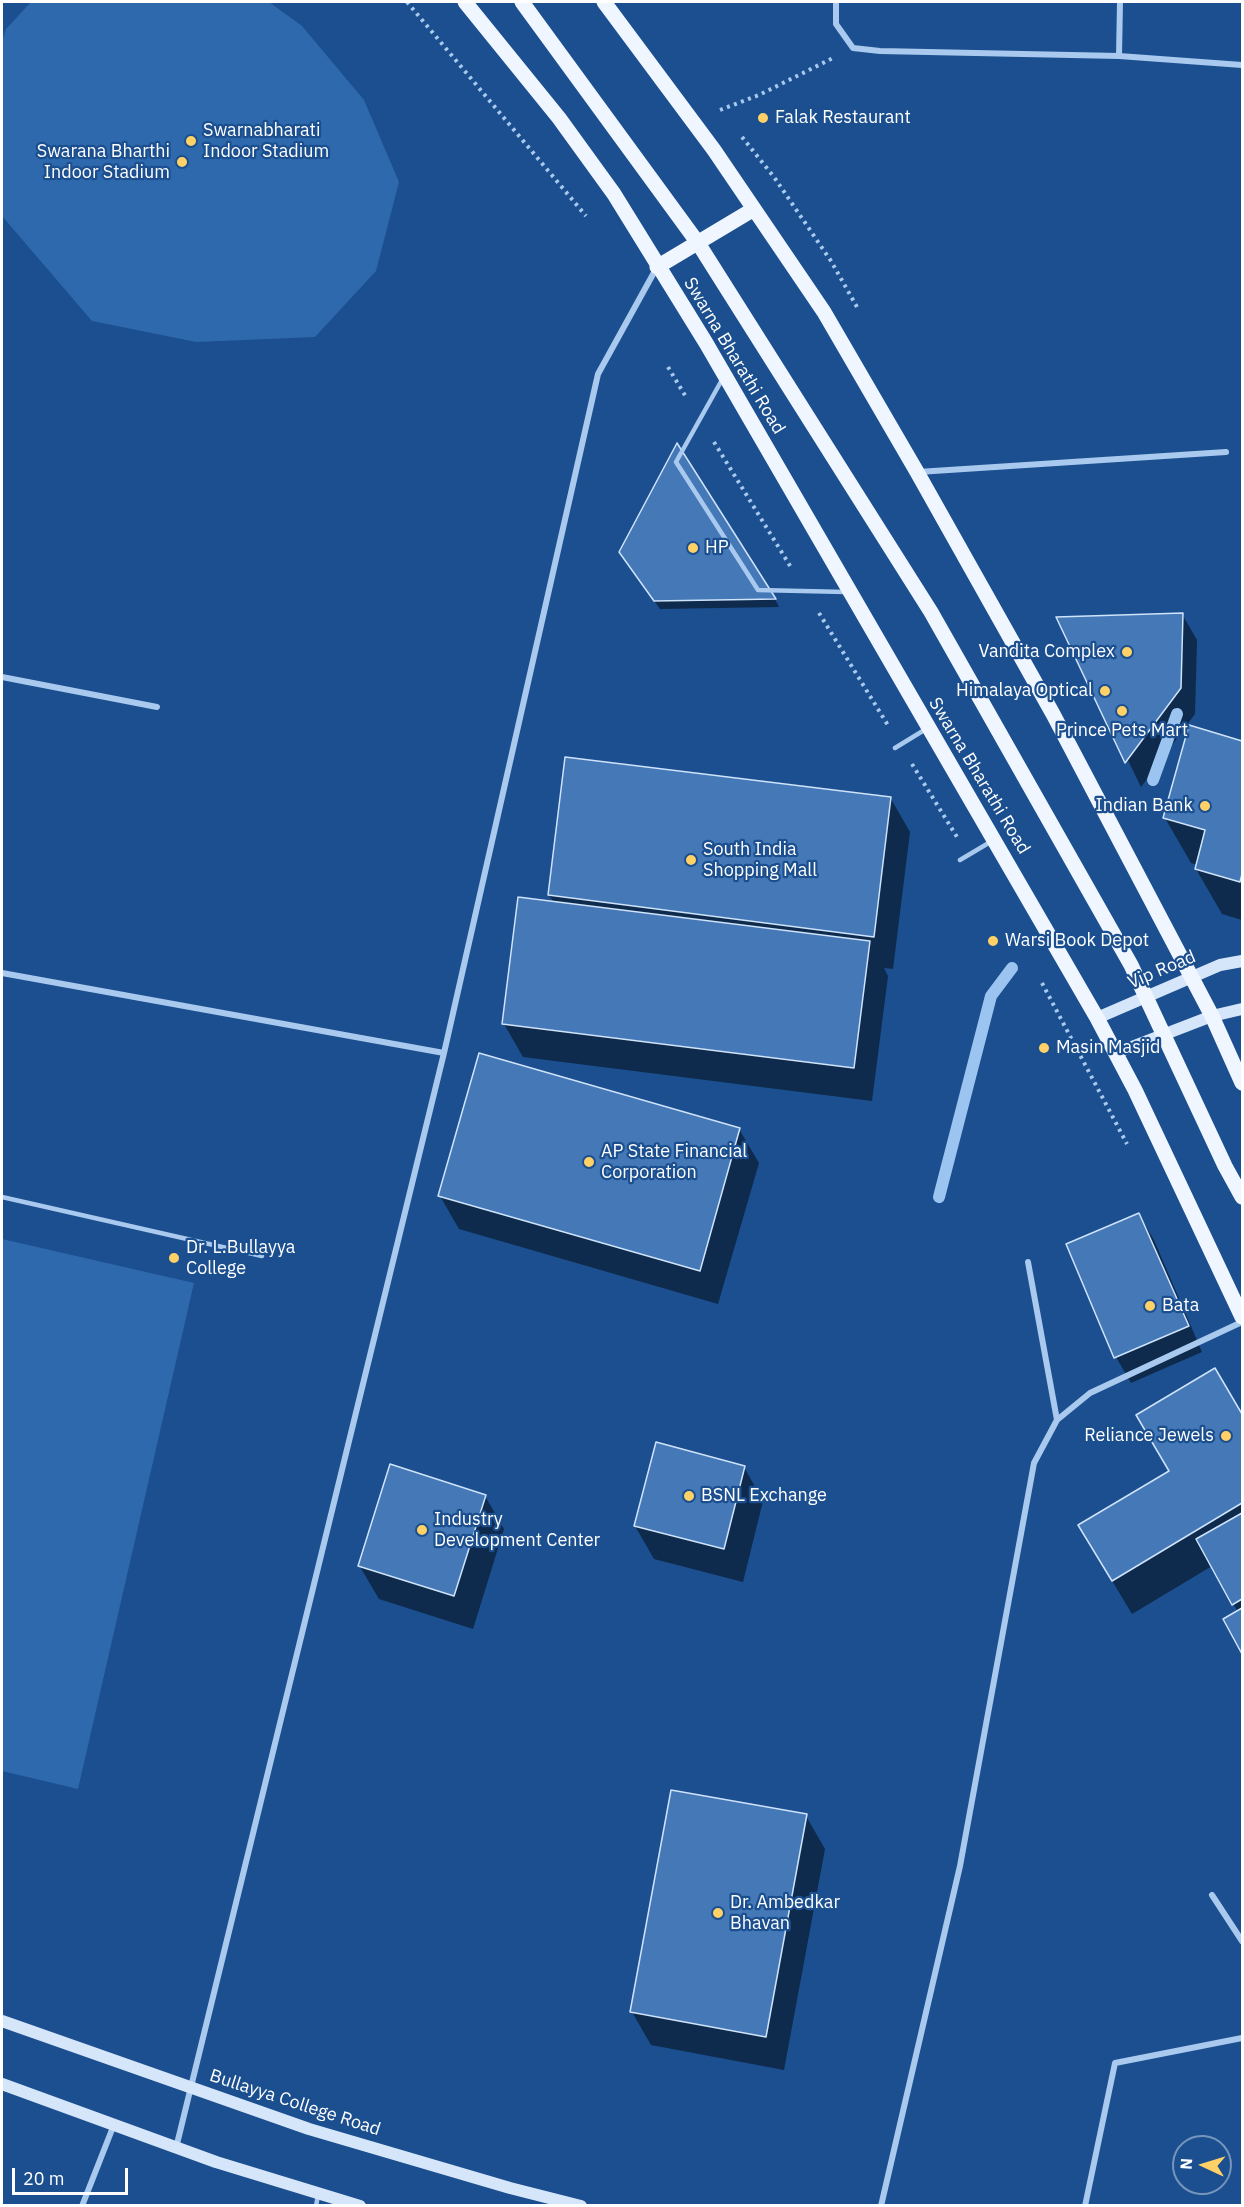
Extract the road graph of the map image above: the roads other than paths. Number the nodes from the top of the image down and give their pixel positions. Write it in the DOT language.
graph roads {
  1 [pos="465,2"];
  2 [pos="522,2"];
  3 [pos="604,2"];
  4 [pos="836,2"];
  5 [pos="1120,2"];
  6 [pos="1119,56"];
  7 [pos="1242,65"];
  8 [pos="754,209"];
  9 [pos="698,243"];
  10 [pos="657,267"];
  11 [pos="725,376"];
  12 [pos="1226,452"];
  13 [pos="917,472"];
  14 [pos="849,592"];
  15 [pos="2,677"];
  16 [pos="157,707"];
  17 [pos="928,728"];
  18 [pos="895,748"];
  19 [pos="994,839"];
  20 [pos="960,860"];
  21 [pos="1242,961"];
  22 [pos="2,973"];
  23 [pos="1191,978"];
  24 [pos="1146,997"];
  25 [pos="1242,1009"];
  26 [pos="1212,1016"];
  27 [pos="1097,1018"];
  28 [pos="1164,1037"];
  29 [pos="444,1053"];
  30 [pos="1116,1053"];
  31 [pos="1242,1083"];
  32 [pos="2,1197"];
  33 [pos="1242,1197"];
  34 [pos="262,1256"];
  35 [pos="1028,1262"];
  36 [pos="1242,1320"];
  37 [pos="1057,1420"];
  38 [pos="1212,1895"];
  39 [pos="1242,1941"];
  40 [pos="2,2021"];
  41 [pos="1242,2038"];
  42 [pos="2,2084"];
  43 [pos="190,2087"];
  44 [pos="114,2127"];
  45 [pos="176,2148"];
  46 [pos="317,2199"];
  47 [pos="82,2205"];
  48 [pos="360,2205"];
  49 [pos="581,2205"];
  50 [pos="881,2205"];
  51 [pos="1084,2205"];
  1 -- 10 [label="main road, Swarna Bharathi Road"];
  2 -- 9 [label="main road"];
  3 -- 8 [label="main road"];
  4 -- 6 [label="street"];
  5 -- 6 [label="street"];
  6 -- 7 [label="street"];
  8 -- 9 [label="main road"];
  8 -- 13 [label="main road"];
  9 -- 10 [label="main road"];
  9 -- 24 [label="main road"];
  10 -- 11 [label="main road, Swarna Bharathi Road"];
  10 -- 29 [label="street"];
  11 -- 14 [label="main road, Swarna Bharathi Road"];
  11 -- 14 [label="lane"];
  12 -- 13 [label="street"];
  13 -- 23 [label="main road"];
  14 -- 17 [label="main road, Swarna Bharathi Road"];
  15 -- 16 [label="street"];
  17 -- 18 [label="lane"];
  17 -- 19 [label="main road, Swarna Bharathi Road"];
  19 -- 20 [label="lane"];
  19 -- 27 [label="main road, Swarna Bharathi Road"];
  21 -- 23 [label="main road, Vip Road"];
  22 -- 29 [label="street"];
  23 -- 24 [label="main road, Vip Road"];
  23 -- 26 [label="main road"];
  24 -- 27 [label="main road, Vip Road"];
  24 -- 28 [label="main road"];
  25 -- 26 [label="main road"];
  26 -- 28 [label="main road"];
  26 -- 31 [label="main road"];
  27 -- 30 [label="main road, Swarna Bharathi Road"];
  28 -- 30 [label="main road"];
  28 -- 33 [label="main road"];
  29 -- 43 [label="street"];
  30 -- 36 [label="main road, Swarna Bharathi Road"];
  32 -- 34 [label="lane"];
  35 -- 37 [label="street"];
  36 -- 37 [label="street"];
  37 -- 50 [label="street"];
  38 -- 39 [label="street"];
  40 -- 43 [label="main road, Bullayya College Road"];
  41 -- 51 [label="street"];
  42 -- 44 [label="main road"];
  43 -- 45 [label="street"];
  43 -- 49 [label="main road, Bullayya College Road"];
  44 -- 45 [label="main road"];
  44 -- 47 [label="street"];
  45 -- 46 [label="main road"];
  46 -- 48 [label="main road"];
}
